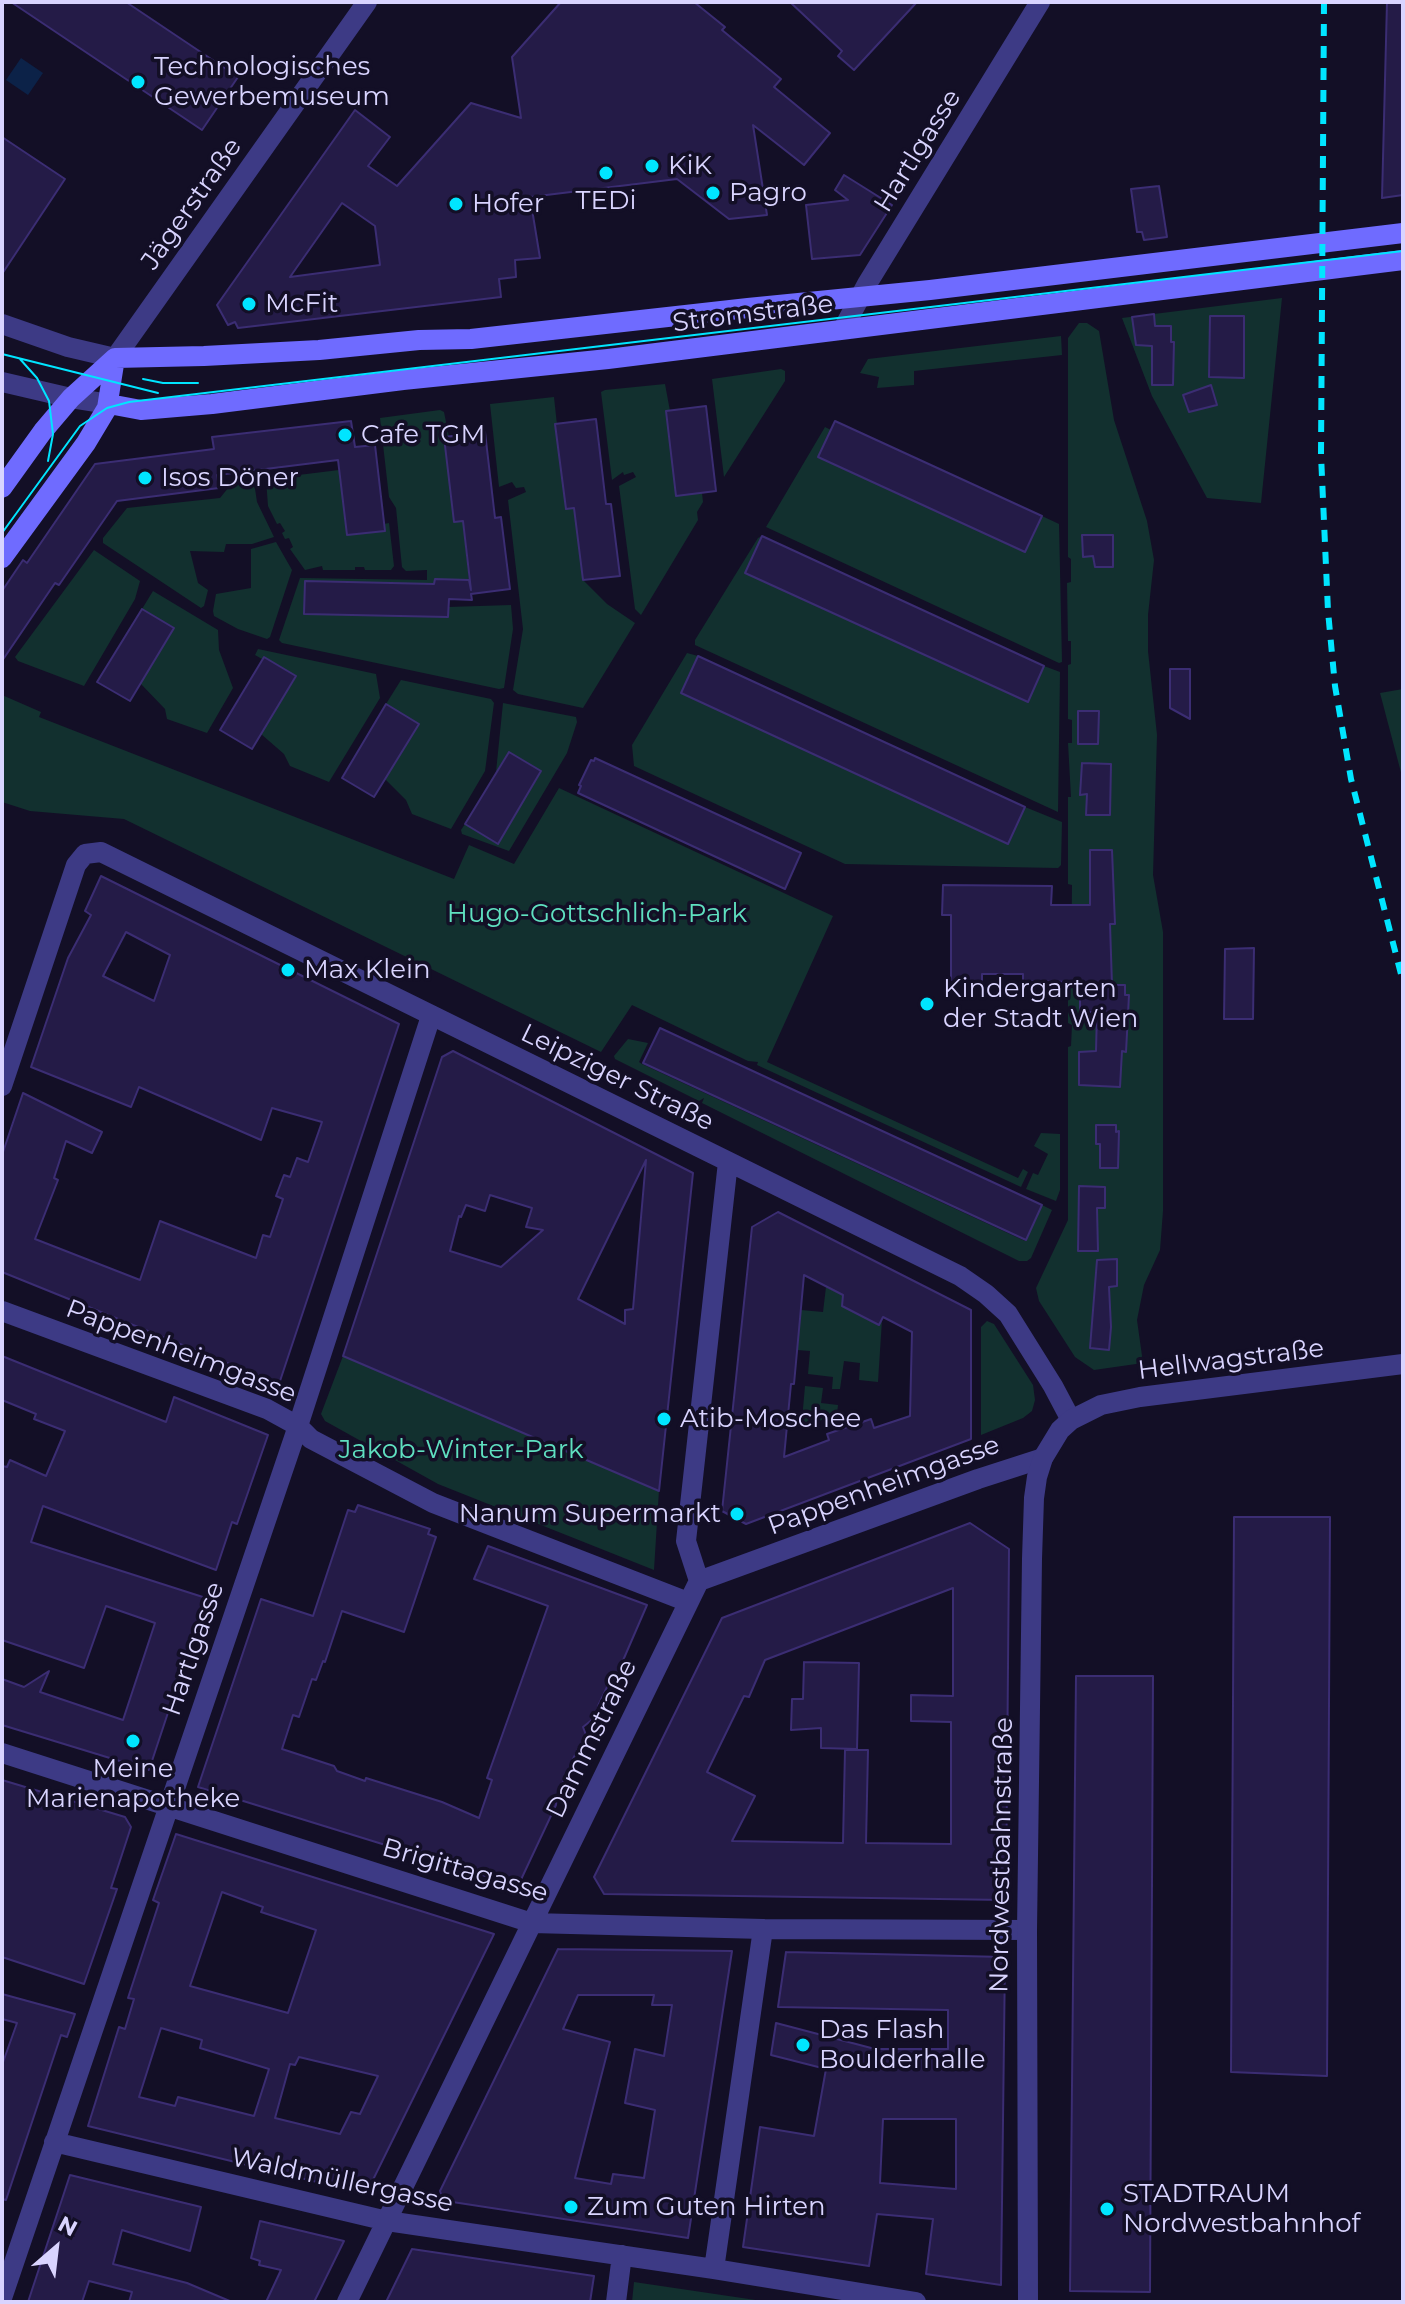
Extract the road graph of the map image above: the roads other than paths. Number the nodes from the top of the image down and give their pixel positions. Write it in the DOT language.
graph roads {
  1 [pos="367,2"];
  2 [pos="1040,2"];
  3 [pos="1403,233"];
  4 [pos="1403,260"];
  5 [pos="860,297"];
  6 [pos="2,324"];
  7 [pos="843,329"];
  8 [pos="115,358"];
  9 [pos="2,382"];
  10 [pos="71,398"];
  11 [pos="109,404"];
  12 [pos="2,488"];
  13 [pos="2,558"];
  14 [pos="431,1016"];
  15 [pos="2,1086"];
  16 [pos="728,1162"];
  17 [pos="2,1311"];
  18 [pos="1403,1364"];
  19 [pos="1071,1420"];
  20 [pos="298,1426"];
  21 [pos="1043,1458"];
  22 [pos="699,1581"];
  23 [pos="688,1602"];
  24 [pos="2,1753"];
  25 [pos="168,1805"];
  26 [pos="532,1923"];
  27 [pos="763,1929"];
  28 [pos="1027,1930"];
  29 [pos="54,2142"];
  30 [pos="387,2221"];
  31 [pos="622,2255"];
  32 [pos="714,2269"];
  33 [pos="807,2293"];
  34 [pos="2,2298"];
  35 [pos="347,2302"];
  36 [pos="616,2302"];
  37 [pos="916,2302"];
  38 [pos="1028,2302"];
  1 -- 8 [label="street, Jägerstraße"];
  2 -- 5 [label="street, Hartlgasse"];
  3 -- 5 [label="main road, Stromstraße"];
  4 -- 7 [label="main road, Stromstraße"];
  5 -- 7 [label="street, Hartlgasse"];
  5 -- 8 [label="main road, Stromstraße"];
  6 -- 8 [label="street"];
  7 -- 11 [label="main road, Stromstraße"];
  8 -- 10 [label="main road, Jägerstraße"];
  8 -- 11 [label="main road, Jägerstraße"];
  9 -- 10 [label="street"];
  10 -- 11 [label="street"];
  10 -- 12 [label="main road, Jägerstraße"];
  11 -- 13 [label="main road, Jägerstraße"];
  14 -- 15 [label="street, Leipziger Straße"];
  14 -- 16 [label="street, Leipziger Straße"];
  14 -- 20 [label="street, Hartlgasse"];
  16 -- 19 [label="street, Leipziger Straße"];
  16 -- 22 [label="street"];
  17 -- 20 [label="street, Pappenheimgasse"];
  18 -- 19 [label="street, Hellwagstraße"];
  19 -- 21 [label="street"];
  20 -- 23 [label="street, Pappenheimgasse"];
  20 -- 25 [label="street, Hartlgasse"];
  21 -- 22 [label="street, Pappenheimgasse"];
  21 -- 28 [label="street, Nordwestbahnstraße"];
  22 -- 23 [label="street, Dammstraße"];
  23 -- 26 [label="street, Dammstraße"];
  24 -- 25 [label="street, Brigittagasse"];
  25 -- 26 [label="street, Brigittagasse"];
  25 -- 29 [label="street, Hartlgasse"];
  26 -- 27 [label="street, Brigittagasse"];
  26 -- 30 [label="street, Dammstraße"];
  27 -- 28 [label="street, Brigittagasse"];
  27 -- 32 [label="street"];
  28 -- 38 [label="street, Nordwestbahnstraße"];
  29 -- 30 [label="street, Waldmüllergasse"];
  29 -- 34 [label="street, Hartlgasse"];
  30 -- 31 [label="street, Waldmüllergasse"];
  30 -- 35 [label="street, Dammstraße"];
  31 -- 32 [label="street, Waldmüllergasse"];
  31 -- 36 [label="street"];
  32 -- 33 [label="street, Waldmüllergasse"];
  33 -- 37 [label="street"];
}
